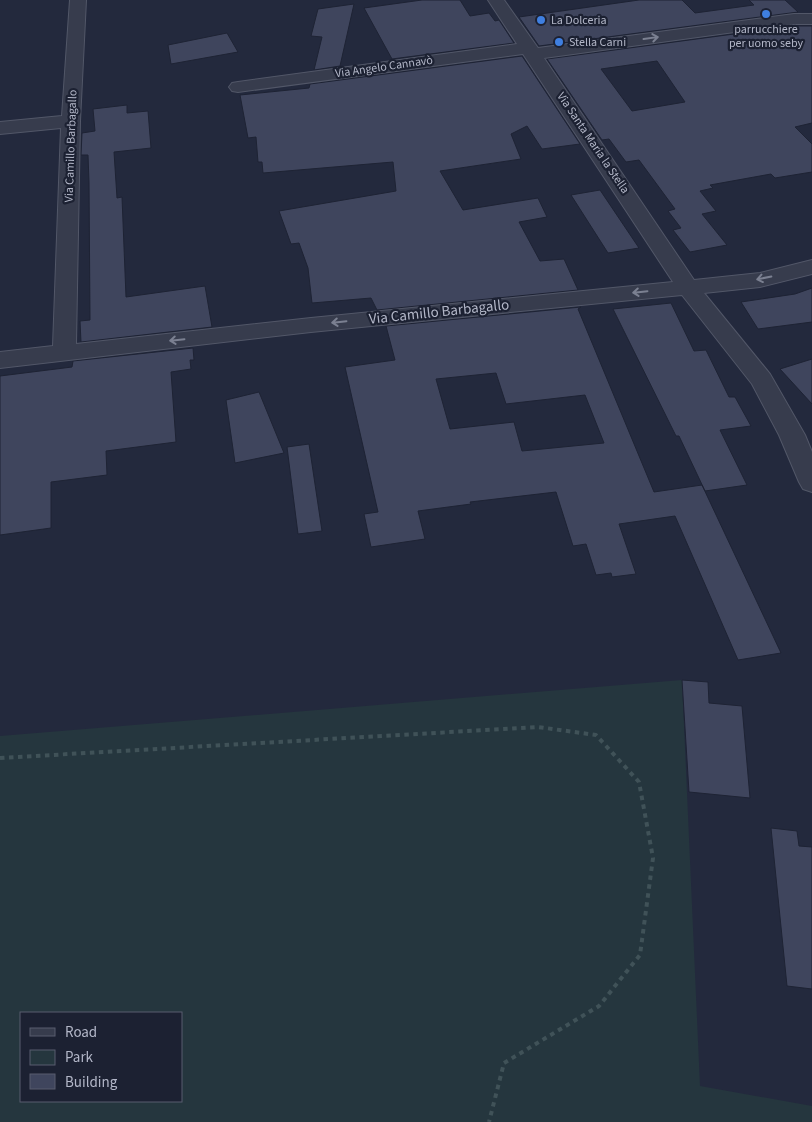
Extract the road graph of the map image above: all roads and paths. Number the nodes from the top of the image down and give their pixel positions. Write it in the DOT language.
graph roads {
  1 [pos="78,0"];
  2 [pos="496,0"];
  3 [pos="805,0"];
  4 [pos="812,12"];
  5 [pos="812,19"];
  6 [pos="531,51"];
  7 [pos="238,87"];
  8 [pos="71,122"];
  9 [pos="0,128"];
  10 [pos="812,267"];
  11 [pos="688,287"];
  12 [pos="64,353"];
  13 [pos="0,360"];
  14 [pos="812,482"];
  15 [pos="0,758"];
  16 [pos="489,1122"];
  1 -- 8 [label="street, Via Camillo Barbagallo"];
  2 -- 6 [label="street, Via Santa Maria la Stella"];
  3 -- 4 [label="street"];
  6 -- 5 [label="street, Via Angelo Cannavò, one-way"];
  6 -- 7 [label="street, Via Angelo Cannavò"];
  6 -- 11 [label="street, Via Santa Maria la Stella"];
  8 -- 9 [label="street"];
  8 -- 12 [label="street, Via Camillo Barbagallo"];
  10 -- 11 [label="street, Via Camillo Barbagallo, one-way"];
  11 -- 12 [label="street, Via Camillo Barbagallo, one-way"];
  11 -- 14 [label="street, Via Santa Maria la Stella"];
  12 -- 13 [label="street, Via Camillo Barbagallo"];
  15 -- 16 [label="path"];
}
